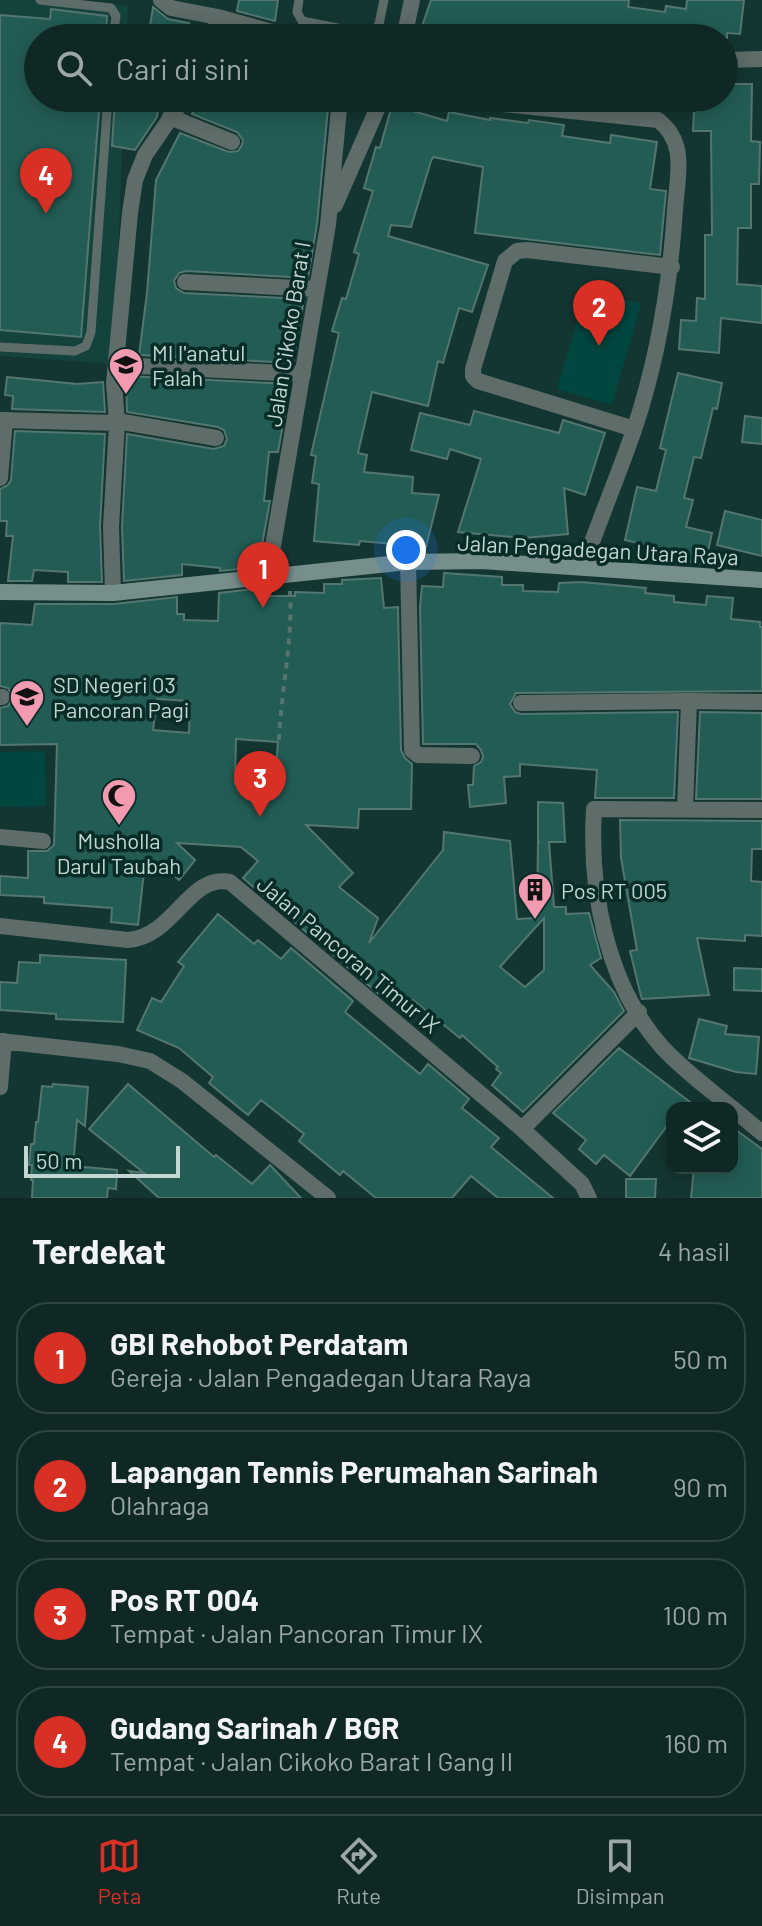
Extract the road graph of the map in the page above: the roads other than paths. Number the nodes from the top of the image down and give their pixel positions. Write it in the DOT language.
graph roads {
  1 [pos="40,0"];
  2 [pos="161,0"];
  3 [pos="299,0"];
  4 [pos="384,0"];
  5 [pos="412,0"];
  6 [pos="218,17"];
  7 [pos="115,24"];
  8 [pos="216,24"];
  9 [pos="243,24"];
  10 [pos="315,24"];
  11 [pos="379,24"];
  12 [pos="407,24"];
  13 [pos="762,59"];
  14 [pos="738,60"];
  15 [pos="107,112"];
  16 [pos="174,112"];
  17 [pos="339,112"];
  18 [pos="375,112"];
  19 [pos="581,112"];
  20 [pos="170,117"];
  21 [pos="232,142"];
  22 [pos="328,225"];
  23 [pos="672,267"];
  24 [pos="185,282"];
  25 [pos="317,289"];
  26 [pos="0,347"];
  27 [pos="117,365"];
  28 [pos="303,374"];
  29 [pos="3,420"];
  30 [pos="117,422"];
  31 [pos="634,429"];
  32 [pos="216,438"];
  33 [pos="0,478"];
  34 [pos="408,562"];
  35 [pos="583,567"];
  36 [pos="268,575"];
  37 [pos="762,580"];
  38 [pos="0,592"];
  39 [pos="113,593"];
  40 [pos="689,701"];
  41 [pos="762,702"];
  42 [pos="521,703"];
  43 [pos="472,756"];
  44 [pos="685,809"];
  45 [pos="762,810"];
  46 [pos="0,837"];
  47 [pos="43,841"];
  48 [pos="0,926"];
  49 [pos="639,1012"];
  50 [pos="2,1041"];
  51 [pos="0,1087"];
  52 [pos="725,1102"];
  53 [pos="738,1113"];
  54 [pos="522,1129"];
  55 [pos="762,1133"];
  56 [pos="328,1198"];
  57 [pos="589,1198"];
  1 -- 7 [label="lane"];
  2 -- 6 [label="street"];
  3 -- 10 [label="lane"];
  4 -- 11 [label="lane"];
  5 -- 12 [label="street"];
  6 -- 8 [label="street"];
  6 -- 9 [label="street"];
  13 -- 14 [label="street"];
  15 -- 26 [label="lane"];
  16 -- 20 [label="street"];
  17 -- 22 [label="street, Jalan Cikoko Barat I"];
  18 -- 22 [label="street"];
  19 -- 23 [label="street"];
  20 -- 21 [label="street"];
  20 -- 27 [label="street"];
  22 -- 25 [label="street, Jalan Cikoko Barat I"];
  23 -- 31 [label="street"];
  23 -- 31 [label="street"];
  24 -- 25 [label="street"];
  25 -- 28 [label="street, Jalan Cikoko Barat I"];
  27 -- 28 [label="street"];
  27 -- 30 [label="street"];
  28 -- 36 [label="street, Jalan Cikoko Barat I"];
  29 -- 30 [label="street"];
  29 -- 33 [label="street"];
  30 -- 32 [label="street"];
  30 -- 39 [label="street"];
  31 -- 35 [label="street"];
  34 -- 35 [label="street, Jalan Pengadegan Utara Raya"];
  34 -- 36 [label="street, Jalan Pengadegan Utara Raya"];
  34 -- 43 [label="street"];
  35 -- 37 [label="street, Jalan Pengadegan Utara Raya"];
  36 -- 39 [label="street, Jalan Pengadegan Utara Raya"];
  38 -- 39 [label="street, Jalan Pengadegan Utara Raya"];
  40 -- 41 [label="street"];
  40 -- 42 [label="street"];
  40 -- 44 [label="street"];
  44 -- 45 [label="street"];
  44 -- 49 [label="street"];
  46 -- 47 [label="street"];
  48 -- 54 [label="street, Jalan Pancoran Timur IX"];
  49 -- 52 [label="street"];
  49 -- 54 [label="street"];
  50 -- 51 [label="street"];
  50 -- 56 [label="street"];
  53 -- 55 [label="street"];
  54 -- 57 [label="street, Jalan Pancoran Timur IX"];
}
